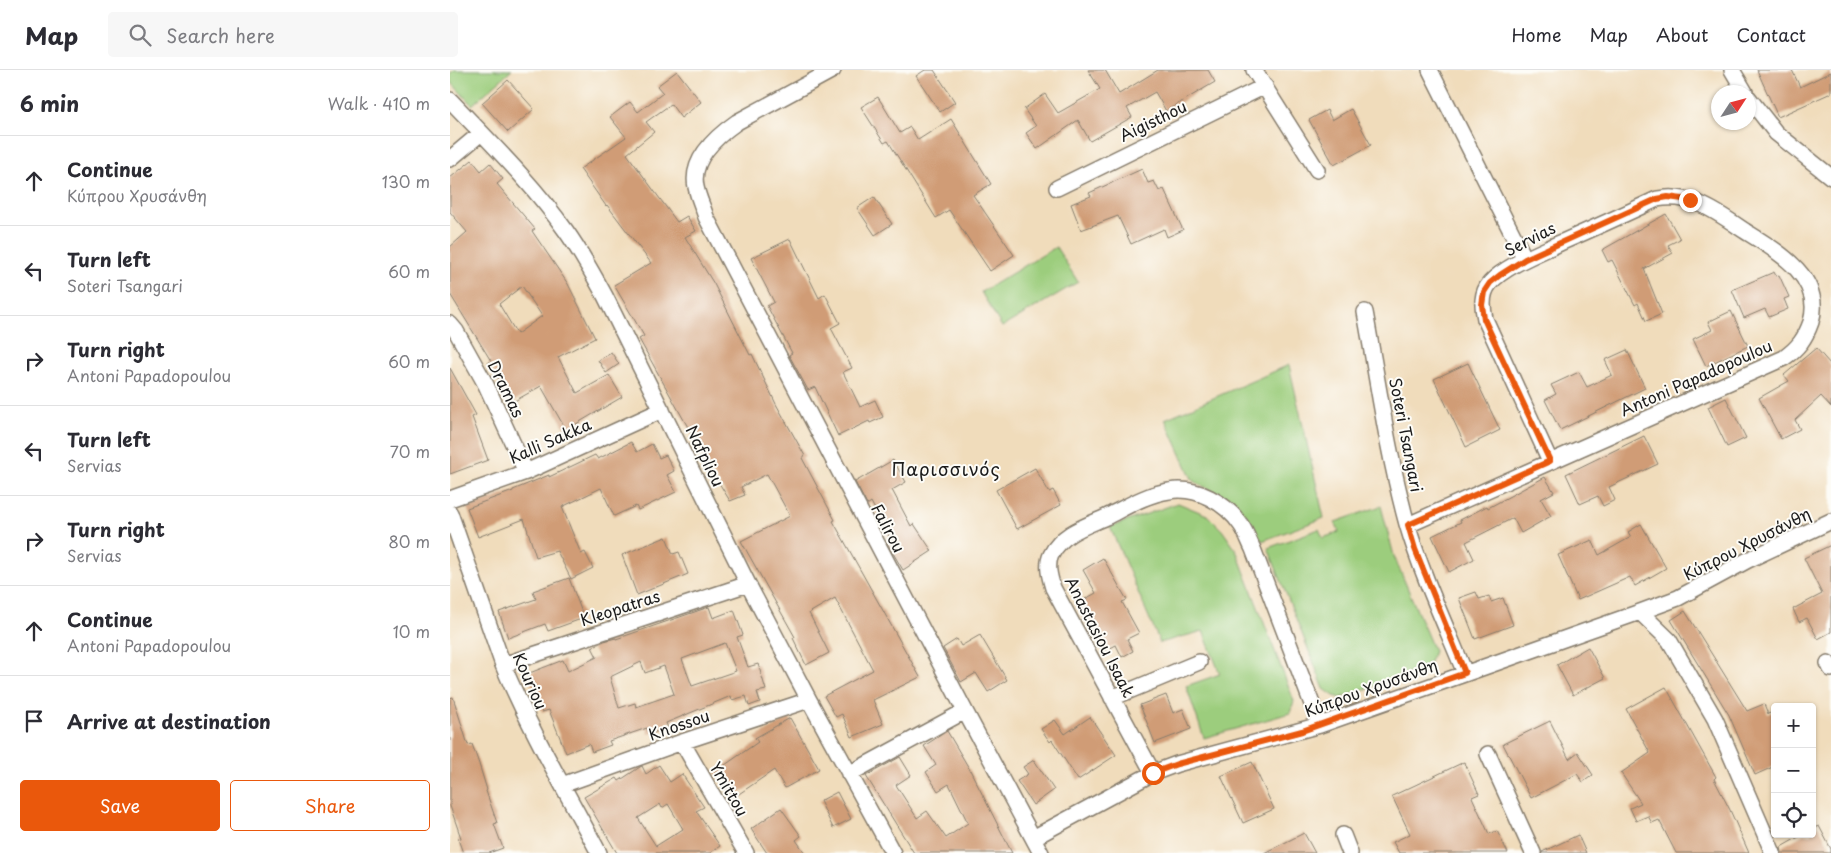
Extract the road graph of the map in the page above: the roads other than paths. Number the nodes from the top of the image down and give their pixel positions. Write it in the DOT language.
graph roads {
  1 [pos="833,70"];
  2 [pos="1254,70"];
  3 [pos="1430,70"];
  4 [pos="1732,70"];
  5 [pos="806,76"];
  6 [pos="1741,85"];
  7 [pos="1264,86"];
  8 [pos="450,100"];
  9 [pos="1756,108"];
  10 [pos="481,133"];
  11 [pos="450,159"];
  12 [pos="1317,170"];
  13 [pos="1831,177"];
  14 [pos="1057,188"];
  15 [pos="1657,199"];
  16 [pos="1525,259"];
  17 [pos="1365,312"];
  18 [pos="450,324"];
  19 [pos="662,410"];
  20 [pos="1550,461"];
  21 [pos="526,472"];
  22 [pos="450,498"];
  23 [pos="450,513"];
  24 [pos="1831,521"];
  25 [pos="1408,525"];
  26 [pos="748,584"];
  27 [pos="1640,612"];
  28 [pos="1199,662"];
  29 [pos="503,665"];
  30 [pos="1465,673"];
  31 [pos="1112,698"];
  32 [pos="809,700"];
  33 [pos="965,711"];
  34 [pos="1320,725"];
  35 [pos="682,742"];
  36 [pos="1488,754"];
  37 [pos="1153,773"];
  38 [pos="849,774"];
  39 [pos="562,785"];
  40 [pos="1343,835"];
  41 [pos="1033,838"];
  42 [pos="599,853"];
  43 [pos="746,853"];
  44 [pos="893,853"];
  45 [pos="1041,853"];
  46 [pos="1350,853"];
  47 [pos="1533,853"];
  48 [pos="1773,853"];
  1 -- 5 [label="street"];
  2 -- 7 [label="street"];
  3 -- 16 [label="street"];
  4 -- 6 [label="street"];
  5 -- 33 [label="street, Falirou"];
  7 -- 12 [label="street"];
  7 -- 14 [label="street, Aigisthou"];
  8 -- 10 [label="street, Nafpliou"];
  9 -- 13 [label="street"];
  10 -- 11 [label="street"];
  10 -- 19 [label="street, Nafpliou"];
  15 -- 16 [label="street, Servias"];
  15 -- 20 [label="street, Antoni Papadopoulou"];
  16 -- 20 [label="street, Servias"];
  17 -- 25 [label="street, Soteri Tsangari"];
  18 -- 21 [label="street, Dramas"];
  19 -- 21 [label="street, Kalli Sakka"];
  19 -- 26 [label="street, Nafpliou"];
  20 -- 25 [label="street, Antoni Papadopoulou"];
  21 -- 22 [label="street, Kalli Sakka"];
  23 -- 29 [label="street, Kouriou"];
  24 -- 27 [label="street, Κύπρου Χρυσάνθη"];
  25 -- 30 [label="street, Soteri Tsangari"];
  26 -- 29 [label="street, Kleopatras"];
  26 -- 32 [label="street, Nafpliou"];
  27 -- 30 [label="street, Κύπρου Χρυσάνθη"];
  27 -- 48 [label="street"];
  28 -- 31 [label="street"];
  29 -- 39 [label="street, Kouriou"];
  30 -- 34 [label="street, Κύπρου Χρυσάνθη"];
  31 -- 34 [label="street, Anastasiou Isaak"];
  31 -- 37 [label="street, Anastasiou Isaak"];
  32 -- 35 [label="street, Knossou"];
  32 -- 38 [label="street, Nafpliou"];
  33 -- 38 [label="street"];
  33 -- 41 [label="street, Falirou"];
  34 -- 37 [label="street, Κύπρου Χρυσάνθη"];
  35 -- 39 [label="street, Knossou"];
  35 -- 43 [label="street, Ymittou"];
  36 -- 47 [label="street"];
  37 -- 41 [label="street, Κύπρου Χρυσάνθη"];
  38 -- 44 [label="street, Nafpliou"];
  39 -- 42 [label="street, Kouriou"];
  40 -- 46 [label="street"];
  41 -- 45 [label="street, Falirou"];
}
